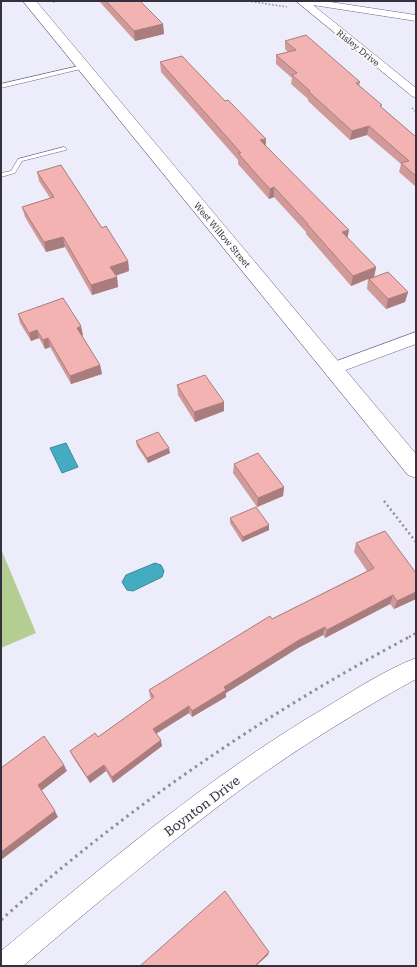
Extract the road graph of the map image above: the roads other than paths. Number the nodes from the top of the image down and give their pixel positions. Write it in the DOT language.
graph roads {
  1 [pos="29,1"];
  2 [pos="301,1"];
  3 [pos="304,1"];
  4 [pos="416,18"];
  5 [pos="83,67"];
  6 [pos="1,86"];
  7 [pos="416,94"];
  8 [pos="64,148"];
  9 [pos="1,175"];
  10 [pos="416,338"];
  11 [pos="332,369"];
  12 [pos="416,469"];
  13 [pos="416,668"];
  14 [pos="4,966"];
  1 -- 5 [label="street, West Willow Street"];
  2 -- 7 [label="street, Risley Drive"];
  3 -- 4 [label="street"];
  5 -- 6 [label="lane"];
  5 -- 11 [label="street, West Willow Street"];
  8 -- 9 [label="lane"];
  10 -- 11 [label="street"];
  11 -- 12 [label="street, West Willow Street"];
  13 -- 14 [label="street, Boynton Drive"];
}
